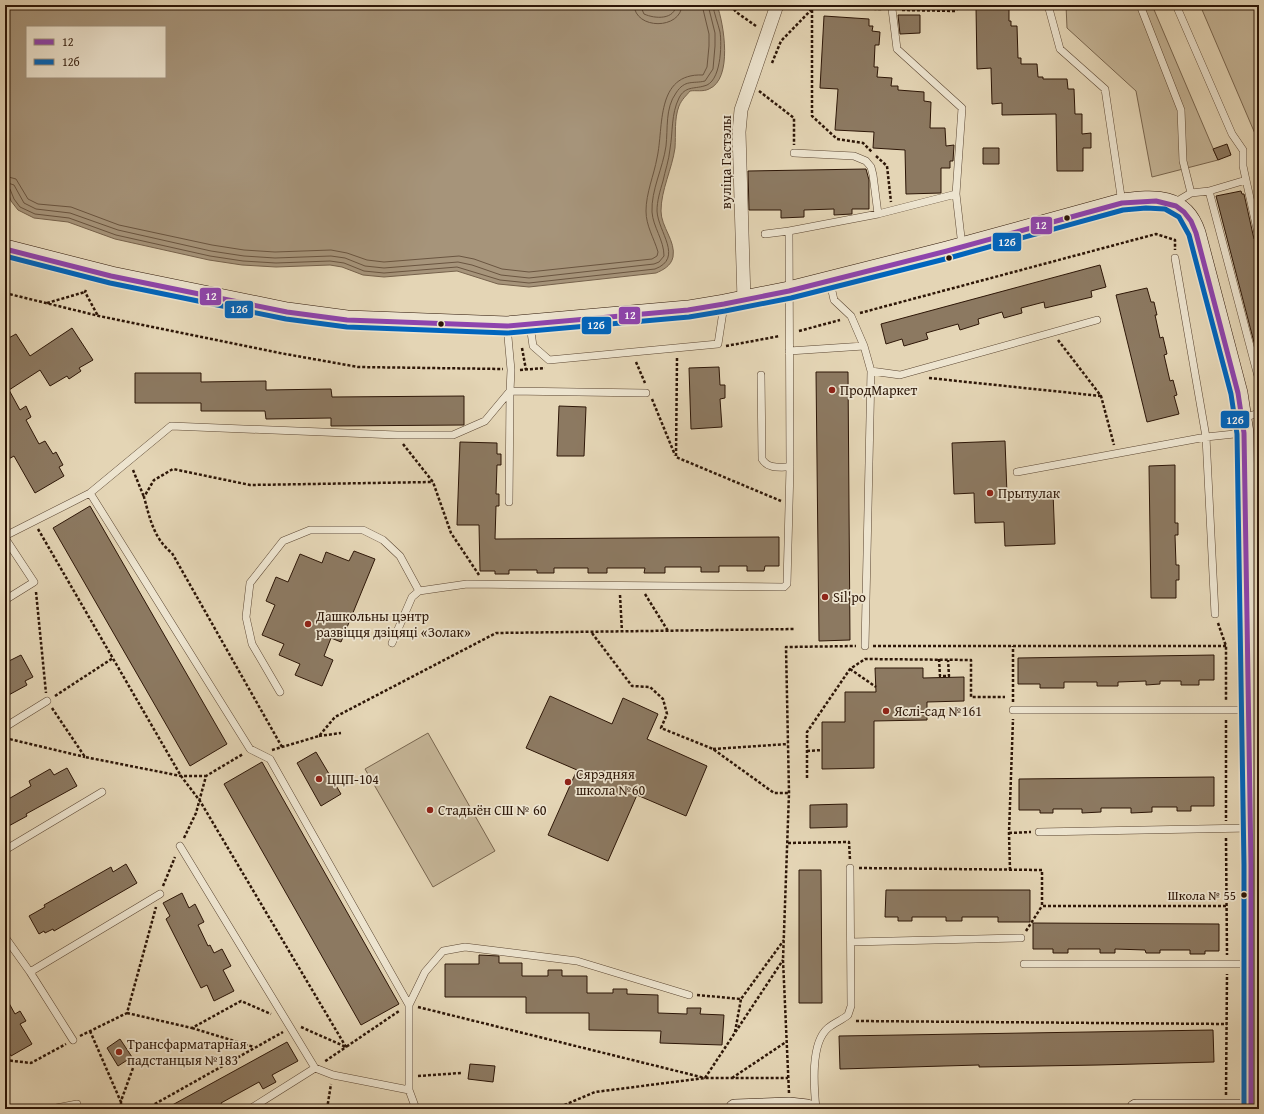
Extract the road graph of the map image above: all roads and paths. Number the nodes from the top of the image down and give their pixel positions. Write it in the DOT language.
graph roads {
  1 [pos="731,5"];
  2 [pos="777,5"];
  3 [pos="961,5"];
  4 [pos="1048,5"];
  5 [pos="1140,5"];
  6 [pos="1176,5"];
  7 [pos="813,6"];
  8 [pos="892,9"];
  9 [pos="757,27"];
  10 [pos="769,70"];
  11 [pos="763,84"];
  12 [pos="755,89"];
  13 [pos="794,153"];
  14 [pos="1246,180"];
  15 [pos="1209,190"];
  16 [pos="1191,193"];
  17 [pos="956,194"];
  18 [pos="1122,203"];
  19 [pos="1172,204"];
  20 [pos="892,210"];
  21 [pos="878,214"];
  22 [pos="789,231"];
  23 [pos="765,234"];
  24 [pos="1259,238"];
  25 [pos="962,246"];
  26 [pos="5,249"];
  27 [pos="1176,258"];
  28 [pos="829,280"];
  29 [pos="789,291"];
  30 [pos="744,300"];
  31 [pos="46,303"];
  32 [pos="724,304"];
  33 [pos="99,316"];
  34 [pos="1097,320"];
  35 [pos="530,323"];
  36 [pos="507,326"];
  37 [pos="1052,331"];
  38 [pos="864,346"];
  39 [pos="522,347"];
  40 [pos="789,351"];
  41 [pos="677,355"];
  42 [pos="636,362"];
  43 [pos="526,370"];
  44 [pos="871,371"];
  45 [pos="900,375"];
  46 [pos="761,376"];
  47 [pos="1259,380"];
  48 [pos="646,384"];
  49 [pos="510,391"];
  50 [pos="649,396"];
  51 [pos="1101,396"];
  52 [pos="1249,421"];
  53 [pos="397,435"];
  54 [pos="1206,437"];
  55 [pos="1116,453"];
  56 [pos="676,457"];
  57 [pos="129,461"];
  58 [pos="790,467"];
  59 [pos="1017,472"];
  60 [pos="433,482"];
  61 [pos="90,493"];
  62 [pos="144,497"];
  63 [pos="508,502"];
  64 [pos="789,505"];
  65 [pos="33,521"];
  66 [pos="5,537"];
  67 [pos="34,582"];
  68 [pos="485,584"];
  69 [pos="620,585"];
  70 [pos="639,586"];
  71 [pos="419,590"];
  72 [pos="5,600"];
  73 [pos="1215,614"];
  74 [pos="795,629"];
  75 [pos="668,631"];
  76 [pos="592,632"];
  77 [pos="622,632"];
  78 [pos="392,643"];
  79 [pos="865,646"];
  80 [pos="1013,646"];
  81 [pos="1226,646"];
  82 [pos="113,658"];
  83 [pos="940,659"];
  84 [pos="948,660"];
  85 [pos="850,669"];
  86 [pos="876,687"];
  87 [pos="280,692"];
  88 [pos="1005,697"];
  89 [pos="47,701"];
  90 [pos="1013,710"];
  91 [pos="1226,710"];
  92 [pos="1249,710"];
  93 [pos="5,727"];
  94 [pos="341,733"];
  95 [pos="319,736"];
  96 [pos="5,738"];
  97 [pos="788,744"];
  98 [pos="282,747"];
  99 [pos="250,749"];
  100 [pos="713,749"];
  101 [pos="822,750"];
  102 [pos="807,751"];
  103 [pos="260,754"];
  104 [pos="85,757"];
  105 [pos="181,776"];
  106 [pos="206,776"];
  107 [pos="807,778"];
  108 [pos="102,792"];
  109 [pos="789,793"];
  110 [pos="200,801"];
  111 [pos="1226,828"];
  112 [pos="1250,828"];
  113 [pos="1039,832"];
  114 [pos="1009,833"];
  115 [pos="788,843"];
  116 [pos="180,846"];
  117 [pos="5,850"];
  118 [pos="1255,865"];
  119 [pos="850,868"];
  120 [pos="1010,870"];
  121 [pos="160,894"];
  122 [pos="1042,906"];
  123 [pos="1227,906"];
  124 [pos="5,936"];
  125 [pos="1021,938"];
  126 [pos="784,940"];
  127 [pos="851,942"];
  128 [pos="783,960"];
  129 [pos="1024,964"];
  130 [pos="1227,964"];
  131 [pos="1250,964"];
  132 [pos="30,972"];
  133 [pos="688,995"];
  134 [pos="741,999"];
  135 [pos="409,1005"];
  136 [pos="841,1021"];
  137 [pos="1227,1024"];
  138 [pos="192,1028"];
  139 [pos="290,1028"];
  140 [pos="90,1031"];
  141 [pos="735,1034"];
  142 [pos="73,1040"];
  143 [pos="787,1042"];
  144 [pos="255,1048"];
  145 [pos="5,1060"];
  146 [pos="133,1068"];
  147 [pos="315,1068"];
  148 [pos="462,1074"];
  149 [pos="333,1075"];
  150 [pos="409,1076"];
  151 [pos="705,1078"];
  152 [pos="731,1078"];
  153 [pos="788,1078"];
  154 [pos="409,1090"];
  155 [pos="121,1101"];
  156 [pos="77,1104"];
  157 [pos="798,1108"];
  158 [pos="51,1109"];
  159 [pos="121,1109"];
  160 [pos="124,1109"];
  161 [pos="146,1109"];
  162 [pos="250,1109"];
  163 [pos="327,1109"];
  164 [pos="416,1109"];
  165 [pos="555,1109"];
  166 [pos="735,1109"];
  167 [pos="816,1109"];
  168 [pos="1136,1109"];
  169 [pos="1226,1109"];
  170 [pos="1251,1109"];
  1 -- 9 [label="path"];
  2 -- 12 [label="street, вуліца Гастэлы"];
  3 -- 8 [label="path"];
  4 -- 18 [label="lane"];
  5 -- 16 [label="lane"];
  6 -- 14 [label="lane"];
  7 -- 8 [label="path"];
  7 -- 10 [label="path"];
  7 -- 20 [label="path"];
  8 -- 17 [label="lane"];
  11 -- 12 [label="path"];
  12 -- 13 [label="path"];
  12 -- 30 [label="street, вуліца Гастэлы"];
  13 -- 21 [label="lane"];
  14 -- 15 [label="lane"];
  14 -- 24 [label="lane"];
  15 -- 16 [label="lane"];
  15 -- 47 [label="lane"];
  16 -- 19 [label="lane"];
  17 -- 20 [label="lane"];
  17 -- 25 [label="lane"];
  18 -- 19 [label="street"];
  18 -- 25 [label="street"];
  19 -- 52 [label="street"];
  20 -- 21 [label="lane"];
  21 -- 22 [label="lane"];
  22 -- 23 [label="lane"];
  22 -- 29 [label="lane"];
  25 -- 28 [label="street"];
  26 -- 36 [label="street"];
  27 -- 54 [label="lane"];
  28 -- 29 [label="street"];
  28 -- 38 [label="lane"];
  29 -- 30 [label="street"];
  29 -- 40 [label="lane"];
  30 -- 32 [label="street"];
  31 -- 33 [label="path"];
  32 -- 35 [label="street"];
  32 -- 35 [label="lane"];
  34 -- 37 [label="lane"];
  35 -- 36 [label="street"];
  36 -- 49 [label="lane"];
  37 -- 45 [label="lane"];
  37 -- 51 [label="path"];
  38 -- 40 [label="lane"];
  38 -- 44 [label="lane"];
  39 -- 43 [label="path"];
  40 -- 58 [label="lane"];
  41 -- 56 [label="path"];
  42 -- 48 [label="path"];
  44 -- 45 [label="lane"];
  44 -- 79 [label="lane"];
  45 -- 51 [label="path"];
  46 -- 58 [label="lane"];
  49 -- 50 [label="lane"];
  49 -- 53 [label="lane"];
  49 -- 63 [label="lane"];
  50 -- 56 [label="path"];
  51 -- 55 [label="path"];
  52 -- 54 [label="lane"];
  52 -- 92 [label="street"];
  53 -- 57 [label="lane"];
  53 -- 60 [label="path"];
  54 -- 55 [label="lane"];
  54 -- 73 [label="lane"];
  55 -- 59 [label="lane"];
  56 -- 64 [label="path"];
  57 -- 61 [label="lane"];
  57 -- 62 [label="path"];
  58 -- 64 [label="lane"];
  60 -- 62 [label="path"];
  60 -- 68 [label="path"];
  61 -- 65 [label="lane"];
  61 -- 99 [label="lane"];
  62 -- 98 [label="path"];
  64 -- 70 [label="lane"];
  65 -- 66 [label="lane"];
  65 -- 82 [label="path"];
  66 -- 67 [label="lane"];
  67 -- 72 [label="lane"];
  67 -- 89 [label="path"];
  68 -- 69 [label="lane"];
  68 -- 71 [label="lane"];
  69 -- 70 [label="lane"];
  69 -- 77 [label="path"];
  70 -- 75 [label="path"];
  71 -- 78 [label="lane"];
  71 -- 87 [label="lane"];
  73 -- 81 [label="path"];
  74 -- 75 [label="path"];
  75 -- 77 [label="path"];
  76 -- 77 [label="path"];
  76 -- 95 [label="path"];
  76 -- 100 [label="path"];
  79 -- 80 [label="path"];
  79 -- 97 [label="path"];
  80 -- 81 [label="path"];
  80 -- 90 [label="path"];
  81 -- 91 [label="path"];
  82 -- 89 [label="path"];
  82 -- 105 [label="path"];
  83 -- 84 [label="path"];
  83 -- 84 [label="path"];
  83 -- 85 [label="path"];
  84 -- 88 [label="path"];
  85 -- 86 [label="path"];
  85 -- 102 [label="path"];
  89 -- 93 [label="lane"];
  89 -- 104 [label="path"];
  90 -- 91 [label="lane"];
  90 -- 114 [label="path"];
  91 -- 92 [label="lane"];
  91 -- 111 [label="path"];
  92 -- 112 [label="street"];
  94 -- 95 [label="path"];
  95 -- 98 [label="path"];
  96 -- 104 [label="path"];
  97 -- 100 [label="path"];
  97 -- 109 [label="path"];
  98 -- 103 [label="path"];
  99 -- 103 [label="lane"];
  99 -- 106 [label="path"];
  100 -- 109 [label="path"];
  101 -- 102 [label="path"];
  102 -- 107 [label="path"];
  103 -- 135 [label="lane"];
  104 -- 105 [label="path"];
  105 -- 106 [label="path"];
  105 -- 110 [label="path"];
  106 -- 110 [label="path"];
  108 -- 117 [label="lane"];
  109 -- 115 [label="path"];
  110 -- 116 [label="path"];
  110 -- 147 [label="path"];
  111 -- 112 [label="lane"];
  111 -- 113 [label="lane"];
  111 -- 123 [label="path"];
  112 -- 118 [label="street"];
  113 -- 114 [label="path"];
  114 -- 120 [label="path"];
  115 -- 119 [label="path"];
  115 -- 126 [label="path"];
  116 -- 121 [label="path"];
  116 -- 139 [label="lane"];
  118 -- 131 [label="street"];
  119 -- 120 [label="path"];
  119 -- 127 [label="lane"];
  120 -- 122 [label="path"];
  121 -- 132 [label="lane"];
  121 -- 140 [label="path"];
  122 -- 123 [label="path"];
  122 -- 125 [label="path"];
  123 -- 130 [label="path"];
  124 -- 132 [label="lane"];
  125 -- 127 [label="lane"];
  126 -- 128 [label="path"];
  126 -- 134 [label="path"];
  127 -- 136 [label="lane"];
  128 -- 141 [label="path"];
  128 -- 143 [label="path"];
  129 -- 130 [label="lane"];
  130 -- 131 [label="lane"];
  130 -- 137 [label="path"];
  131 -- 170 [label="street"];
  132 -- 142 [label="lane"];
  133 -- 134 [label="path"];
  133 -- 135 [label="lane"];
  134 -- 141 [label="path"];
  135 -- 150 [label="lane"];
  136 -- 137 [label="path"];
  136 -- 167 [label="lane"];
  137 -- 169 [label="path"];
  138 -- 144 [label="path"];
  139 -- 144 [label="path"];
  139 -- 147 [label="lane"];
  140 -- 142 [label="path"];
  140 -- 155 [label="path"];
  141 -- 151 [label="path"];
  142 -- 145 [label="path"];
  143 -- 152 [label="path"];
  143 -- 153 [label="path"];
  144 -- 161 [label="path"];
  146 -- 155 [label="path"];
  147 -- 149 [label="lane"];
  147 -- 162 [label="lane"];
  148 -- 150 [label="path"];
  149 -- 154 [label="lane"];
  149 -- 163 [label="path"];
  150 -- 154 [label="lane"];
  151 -- 152 [label="path"];
  151 -- 165 [label="path"];
  152 -- 153 [label="path"];
  153 -- 157 [label="path"];
  154 -- 164 [label="lane"];
  155 -- 159 [label="path"];
  155 -- 160 [label="path"];
  156 -- 158 [label="lane"];
  157 -- 166 [label="street"];
  168 -- 169 [label="street"];
  169 -- 170 [label="street"];
}
